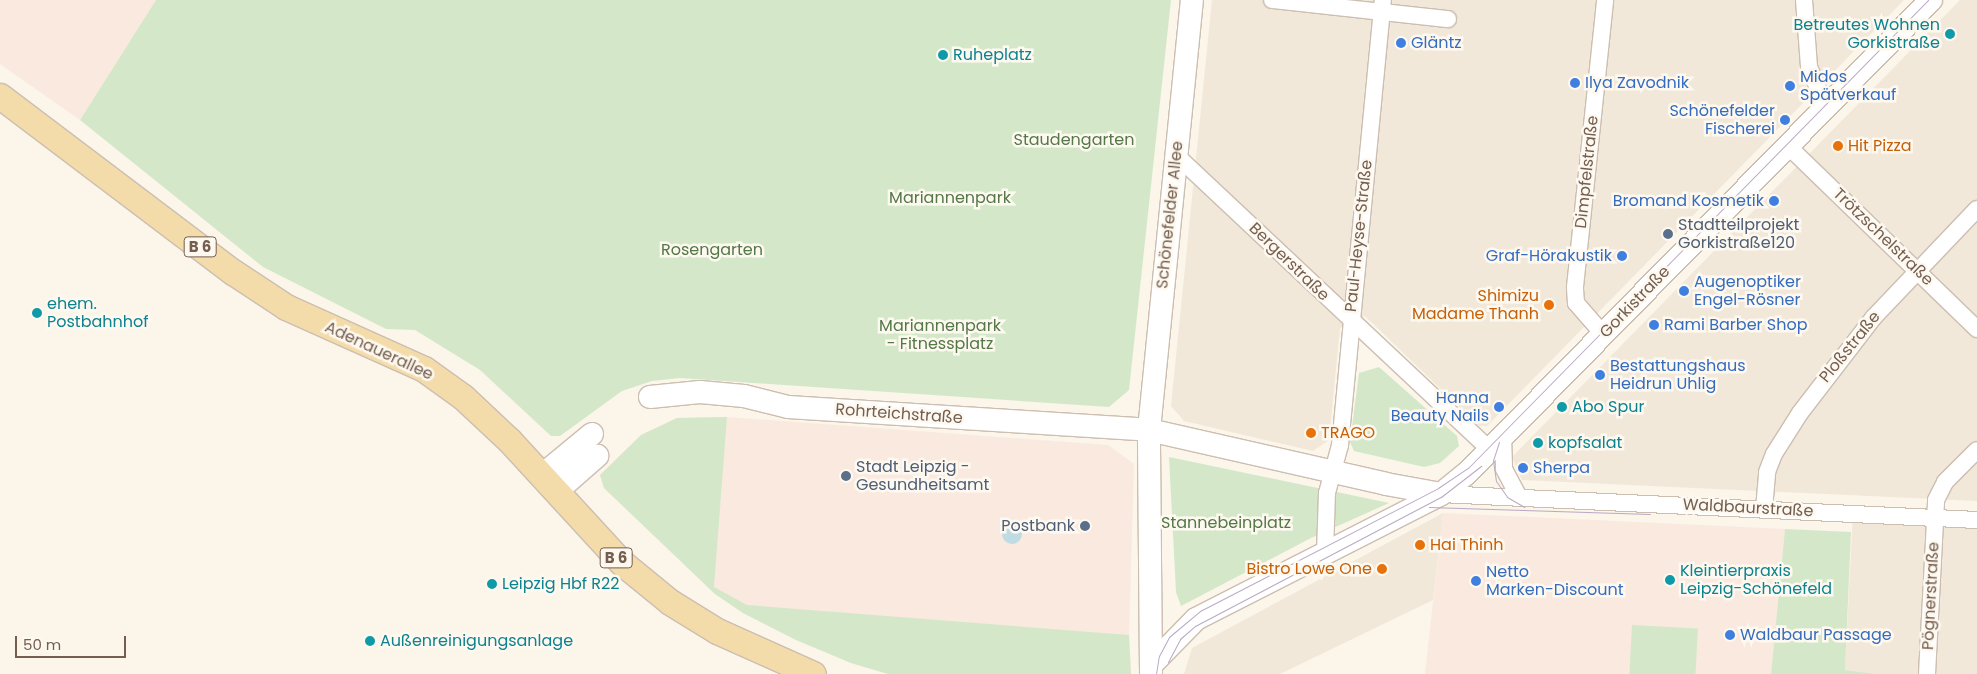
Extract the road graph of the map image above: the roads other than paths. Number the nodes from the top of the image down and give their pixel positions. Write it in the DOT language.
graph roads {
  1 [pos="1192,0"];
  2 [pos="1272,0"];
  3 [pos="1606,0"];
  4 [pos="1804,0"];
  5 [pos="1931,0"];
  6 [pos="1382,6"];
  7 [pos="1448,19"];
  8 [pos="0,96"];
  9 [pos="1826,107"];
  10 [pos="1788,146"];
  11 [pos="1176,155"];
  12 [pos="1977,209"];
  13 [pos="1918,270"];
  14 [pos="1350,321"];
  15 [pos="1977,329"];
  16 [pos="1603,334"];
  17 [pos="650,397"];
  18 [pos="1149,430"];
  19 [pos="592,434"];
  20 [pos="1497,443"];
  21 [pos="1977,450"];
  22 [pos="597,456"];
  23 [pos="1334,473"];
  24 [pos="548,484"];
  25 [pos="1441,494"];
  26 [pos="1519,497"];
  27 [pos="1764,509"];
  28 [pos="1935,518"];
  29 [pos="1977,520"];
  30 [pos="1325,553"];
  31 [pos="1167,632"];
  32 [pos="1157,671"];
  33 [pos="813,674"];
  34 [pos="1928,674"];
  1 -- 11 [label="main road, Schönefelder Allee"];
  2 -- 6 [label="street"];
  3 -- 16 [label="street, Dimpfelstraße"];
  4 -- 9 [label="street"];
  5 -- 9 [label="main road, Gorkistraße"];
  6 -- 7 [label="street"];
  6 -- 14 [label="street, Paul-Heyse-Straße"];
  8 -- 24 [label="main road, Adenauerallee / B 6"];
  9 -- 10 [label="main road, Gorkistraße"];
  10 -- 13 [label="street, Trötzschelstraße"];
  10 -- 16 [label="main road, Gorkistraße"];
  11 -- 14 [label="street, Bergerstraße"];
  11 -- 18 [label="main road, Schönefelder Allee"];
  12 -- 13 [label="street, Ploßstraße"];
  13 -- 15 [label="street, Trötzschelstraße"];
  13 -- 27 [label="street, Ploßstraße"];
  14 -- 20 [label="street, Bergerstraße"];
  14 -- 23 [label="street, Paul-Heyse-Straße"];
  16 -- 20 [label="main road, Gorkistraße"];
  17 -- 18 [label="main road, Rohrteichstraße"];
  18 -- 23 [label="main road"];
  18 -- 31 [label="main road"];
  19 -- 24 [label="main road"];
  20 -- 25 [label="main road, Gorkistraße"];
  20 -- 26 [label="street"];
  21 -- 28 [label="street, Pögnerstraße"];
  22 -- 24 [label="main road"];
  23 -- 25 [label="main road"];
  23 -- 30 [label="street"];
  24 -- 33 [label="main road, Adenauerallee / B 6"];
  25 -- 26 [label="street, Waldbaurstraße"];
  25 -- 30 [label="main road"];
  26 -- 27 [label="street, Waldbaurstraße"];
  27 -- 28 [label="street, Waldbaurstraße"];
  28 -- 29 [label="street, Waldbaurstraße"];
  28 -- 34 [label="street, Pögnerstraße"];
  30 -- 31 [label="main road"];
  31 -- 32 [label="main road"];
}
